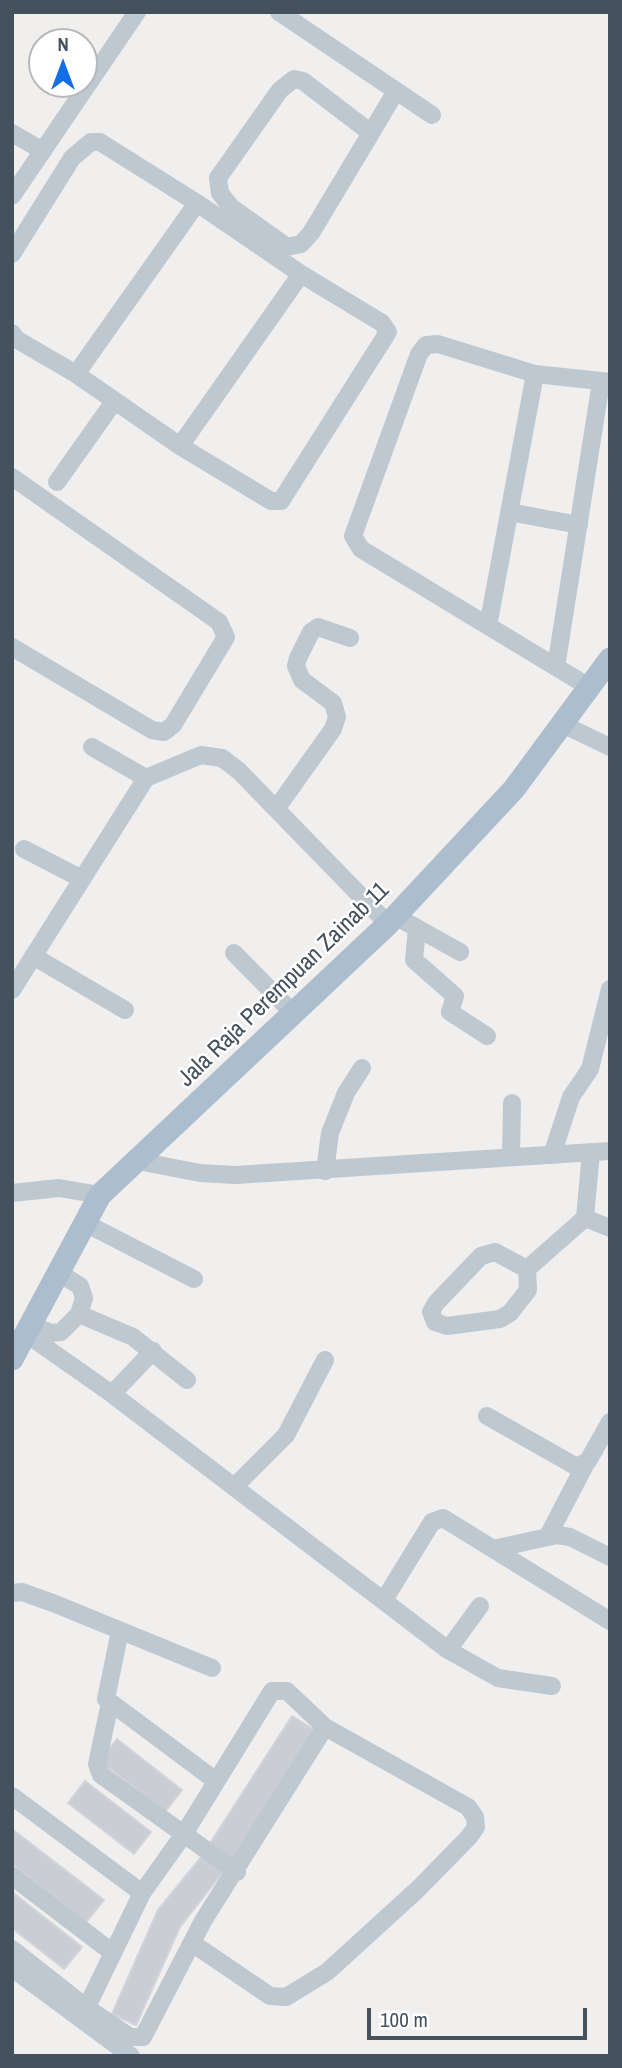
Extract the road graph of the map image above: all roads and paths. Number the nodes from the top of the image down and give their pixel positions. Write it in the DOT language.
graph roads {
  1 [pos="138,12"];
  2 [pos="279,12"];
  3 [pos="396,91"];
  4 [pos="432,115"];
  5 [pos="12,133"];
  6 [pos="372,133"];
  7 [pos="43,151"];
  8 [pos="12,197"];
  9 [pos="197,203"];
  10 [pos="12,254"];
  11 [pos="301,274"];
  12 [pos="12,333"];
  13 [pos="76,374"];
  14 [pos="535,374"];
  15 [pos="605,382"];
  16 [pos="113,403"];
  17 [pos="180,446"];
  18 [pos="12,477"];
  19 [pos="57,482"];
  20 [pos="509,512"];
  21 [pos="579,525"];
  22 [pos="488,626"];
  23 [pos="350,638"];
  24 [pos="12,647"];
  25 [pos="610,659"];
  26 [pos="556,667"];
  27 [pos="589,687"];
  28 [pos="562,724"];
  29 [pos="92,747"];
  30 [pos="610,747"];
  31 [pos="146,778"];
  32 [pos="276,808"];
  33 [pos="24,849"];
  34 [pos="82,879"];
  35 [pos="391,920"];
  36 [pos="417,928"];
  37 [pos="460,952"];
  38 [pos="234,953"];
  39 [pos="33,956"];
  40 [pos="610,989"];
  41 [pos="12,990"];
  42 [pos="125,1010"];
  43 [pos="294,1014"];
  44 [pos="487,1036"];
  45 [pos="362,1068"];
  46 [pos="512,1103"];
  47 [pos="610,1151"];
  48 [pos="591,1152"];
  49 [pos="552,1155"];
  50 [pos="511,1157"];
  51 [pos="138,1161"];
  52 [pos="325,1171"];
  53 [pos="12,1193"];
  54 [pos="100,1195"];
  55 [pos="585,1218"];
  56 [pos="85,1223"];
  57 [pos="610,1228"];
  58 [pos="527,1269"];
  59 [pos="59,1273"];
  60 [pos="194,1279"];
  61 [pos="79,1314"];
  62 [pos="28,1328"];
  63 [pos="153,1351"];
  64 [pos="12,1359"];
  65 [pos="325,1360"];
  66 [pos="187,1380"];
  67 [pos="112,1394"];
  68 [pos="487,1416"];
  69 [pos="610,1422"];
  70 [pos="585,1465"];
  71 [pos="234,1488"];
  72 [pos="548,1536"];
  73 [pos="494,1549"];
  74 [pos="610,1557"];
  75 [pos="12,1593"];
  76 [pos="384,1600"];
  77 [pos="480,1606"];
  78 [pos="610,1621"];
  79 [pos="121,1630"];
  80 [pos="448,1650"];
  81 [pos="212,1668"];
  82 [pos="552,1686"];
  83 [pos="110,1703"];
  84 [pos="325,1727"];
  85 [pos="216,1781"];
  86 [pos="12,1796"];
  87 [pos="184,1834"];
  88 [pos="237,1871"];
  89 [pos="12,1876"];
  90 [pos="142,1893"];
  91 [pos="192,1943"];
  92 [pos="12,1948"];
  93 [pos="113,1953"];
  94 [pos="12,1968"];
  95 [pos="84,2013"];
  96 [pos="131,2056"];
  1 -- 7 [label="street"];
  2 -- 3 [label="street"];
  3 -- 4 [label="street"];
  3 -- 6 [label="street"];
  5 -- 7 [label="street"];
  6 -- 6 [label="street"];
  7 -- 8 [label="street"];
  9 -- 10 [label="street"];
  9 -- 11 [label="street"];
  9 -- 13 [label="street"];
  11 -- 17 [label="street"];
  11 -- 17 [label="street"];
  12 -- 13 [label="street"];
  13 -- 16 [label="street"];
  14 -- 15 [label="street"];
  14 -- 20 [label="street"];
  14 -- 22 [label="street"];
  15 -- 21 [label="street"];
  16 -- 17 [label="street"];
  16 -- 19 [label="street"];
  18 -- 24 [label="street"];
  20 -- 21 [label="street"];
  20 -- 22 [label="street"];
  21 -- 26 [label="street"];
  22 -- 26 [label="street"];
  23 -- 32 [label="street"];
  25 -- 27 [label="main road, Jala Raja Perempuan Zainab 11"];
  26 -- 27 [label="street"];
  27 -- 28 [label="main road, Jala Raja Perempuan Zainab 11"];
  28 -- 30 [label="street"];
  28 -- 35 [label="main road, Jala Raja Perempuan Zainab 11"];
  29 -- 31 [label="street"];
  31 -- 32 [label="street"];
  31 -- 34 [label="street"];
  32 -- 35 [label="street"];
  33 -- 34 [label="street"];
  34 -- 39 [label="street"];
  35 -- 36 [label="street"];
  35 -- 43 [label="main road, Jala Raja Perempuan Zainab 11"];
  36 -- 37 [label="street"];
  36 -- 44 [label="street"];
  38 -- 43 [label="street"];
  39 -- 41 [label="street"];
  39 -- 42 [label="street"];
  40 -- 49 [label="street"];
  43 -- 51 [label="main road, Jala Raja Perempuan Zainab 11"];
  45 -- 52 [label="street"];
  46 -- 50 [label="street"];
  47 -- 48 [label="street"];
  48 -- 49 [label="street"];
  48 -- 55 [label="street"];
  49 -- 50 [label="street"];
  50 -- 52 [label="street"];
  51 -- 52 [label="street"];
  51 -- 54 [label="main road, Jala Raja Perempuan Zainab 11"];
  53 -- 54 [label="street"];
  54 -- 56 [label="main road, Jala Raja Perempuan Zainab 11"];
  55 -- 57 [label="street"];
  55 -- 58 [label="street"];
  56 -- 59 [label="main road, Jala Raja Perempuan Zainab 11"];
  56 -- 60 [label="street"];
  58 -- 58 [label="street"];
  59 -- 61 [label="street"];
  59 -- 62 [label="main road, Jala Raja Perempuan Zainab 11"];
  61 -- 62 [label="street"];
  61 -- 63 [label="street"];
  62 -- 64 [label="main road, Jala Raja Perempuan Zainab 11"];
  62 -- 67 [label="street"];
  63 -- 66 [label="street"];
  63 -- 67 [label="street"];
  65 -- 71 [label="street"];
  67 -- 71 [label="street"];
  68 -- 70 [label="street"];
  69 -- 70 [label="street"];
  70 -- 72 [label="street"];
  71 -- 76 [label="street"];
  72 -- 73 [label="street"];
  72 -- 74 [label="street"];
  73 -- 76 [label="street"];
  73 -- 78 [label="street"];
  75 -- 79 [label="street"];
  76 -- 80 [label="street"];
  77 -- 80 [label="street"];
  79 -- 81 [label="street"];
  79 -- 83 [label="street"];
  80 -- 82 [label="street"];
  83 -- 85 [label="street"];
  83 -- 87 [label="street"];
  84 -- 85 [label="street"];
  84 -- 88 [label="street"];
  84 -- 91 [label="street"];
  85 -- 87 [label="street"];
  86 -- 90 [label="street"];
  87 -- 88 [label="street"];
  87 -- 90 [label="street"];
  88 -- 91 [label="street"];
  89 -- 93 [label="street"];
  90 -- 93 [label="street"];
  91 -- 95 [label="street"];
  92 -- 95 [label="street"];
  93 -- 95 [label="street"];
  94 -- 95 [label="street"];
  95 -- 96 [label="street"];
}
